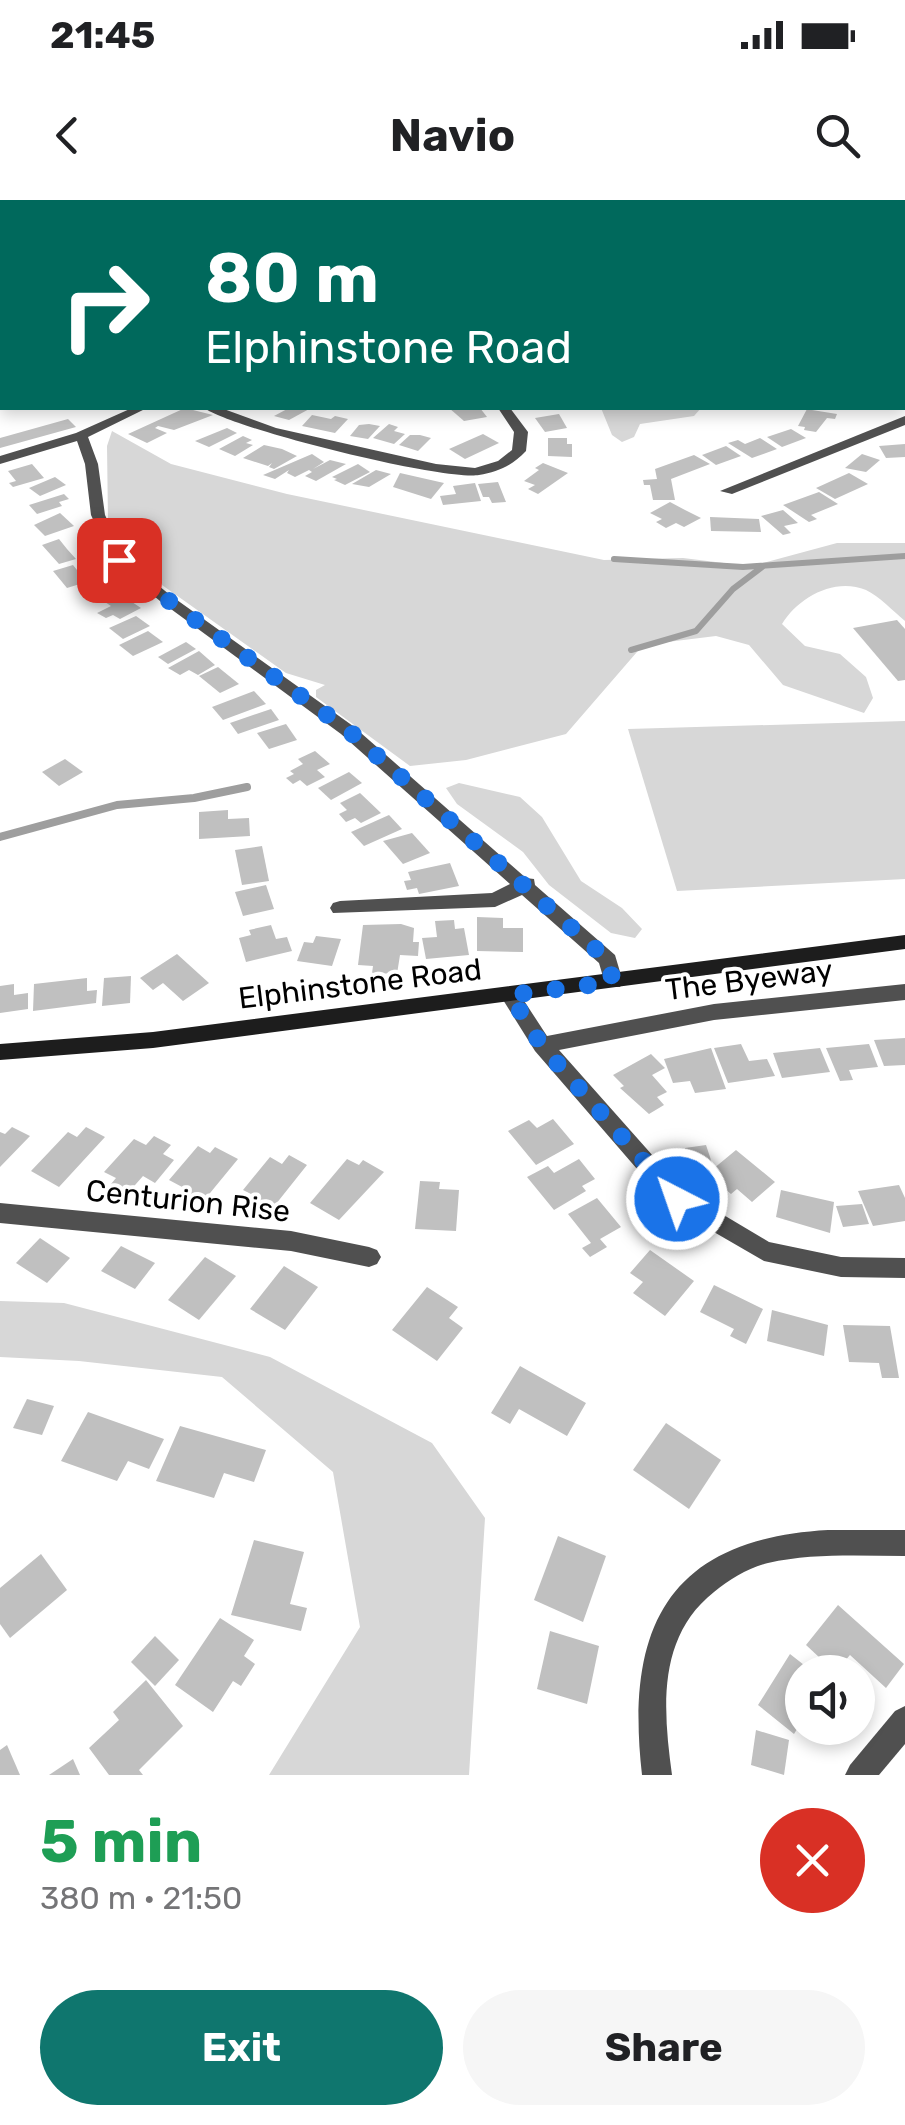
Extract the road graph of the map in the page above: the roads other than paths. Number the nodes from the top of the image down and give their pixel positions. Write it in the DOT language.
graph roads {
  1 [pos="609,200"];
  2 [pos="617,200"];
  3 [pos="137,410"];
  4 [pos="215,410"];
  5 [pos="506,410"];
  6 [pos="905,420"];
  7 [pos="81,436"];
  8 [pos="0,460"];
  9 [pos="726,491"];
  10 [pos="527,884"];
  11 [pos="340,908"];
  12 [pos="905,942"];
  13 [pos="613,982"];
  14 [pos="905,992"];
  15 [pos="510,995"];
  16 [pos="542,1046"];
  17 [pos="0,1052"];
  18 [pos="0,1213"];
  19 [pos="369,1257"];
  20 [pos="905,1268"];
  21 [pos="905,1544"];
  22 [pos="905,1721"];
  23 [pos="657,1775"];
  24 [pos="860,1775"];
  1 -- 2 [label="street"];
  3 -- 7 [label="street"];
  4 -- 5 [label="street"];
  6 -- 9 [label="street"];
  7 -- 8 [label="street"];
  7 -- 10 [label="street"];
  10 -- 11 [label="street"];
  10 -- 13 [label="street"];
  12 -- 13 [label="street, Elphinstone Road"];
  13 -- 15 [label="street, Elphinstone Road"];
  14 -- 16 [label="street, The Byeway"];
  15 -- 16 [label="street"];
  15 -- 17 [label="street, Elphinstone Road"];
  16 -- 20 [label="street"];
  18 -- 19 [label="street, Centurion Rise"];
  21 -- 23 [label="street"];
  22 -- 24 [label="street"];
}
